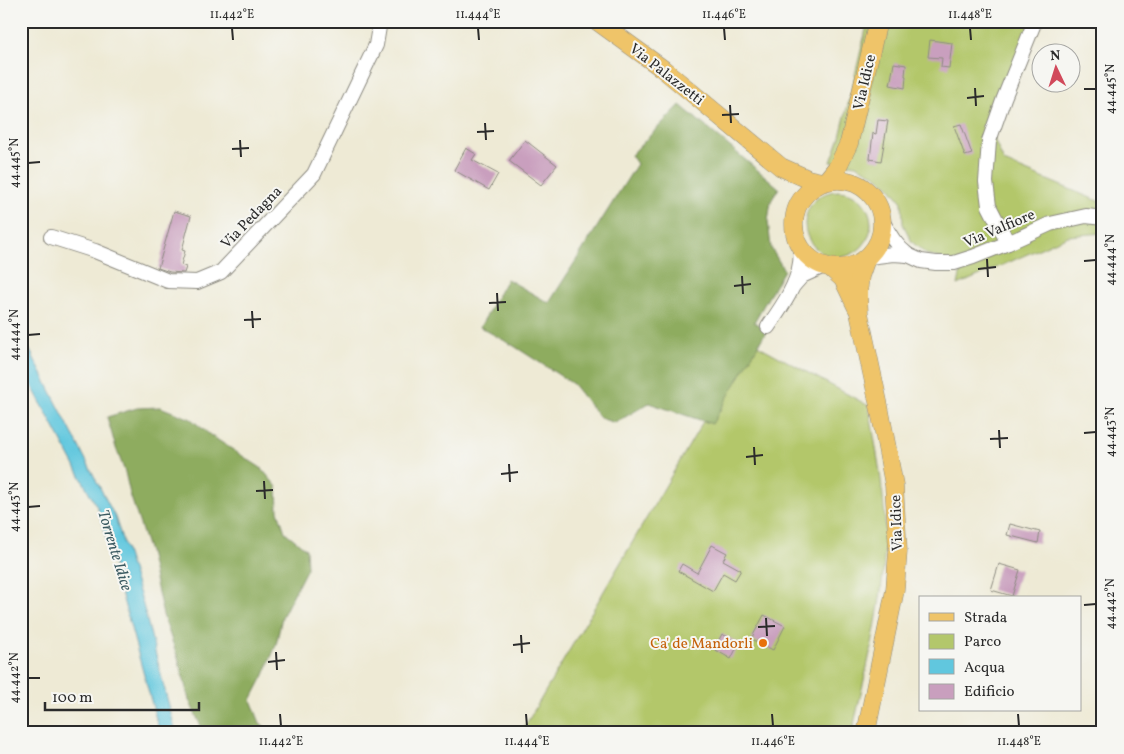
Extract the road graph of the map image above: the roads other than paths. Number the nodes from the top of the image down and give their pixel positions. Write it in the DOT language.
graph roads {
  1 [pos="380,21"];
  2 [pos="597,21"];
  3 [pos="878,21"];
  4 [pos="1035,21"];
  5 [pos="849,144"];
  6 [pos="781,167"];
  7 [pos="824,182"];
  8 [pos="858,186"];
  9 [pos="798,205"];
  10 [pos="1103,218"];
  11 [pos="883,222"];
  12 [pos="51,237"];
  13 [pos="1008,244"];
  14 [pos="800,247"];
  15 [pos="908,255"];
  16 [pos="868,258"];
  17 [pos="828,267"];
  18 [pos="793,286"];
  19 [pos="860,313"];
  20 [pos="768,327"];
  21 [pos="866,733"];
  1 -- 12 [label="street, Via Pedagna"];
  2 -- 6 [label="main road, Via Palazzetti"];
  3 -- 5 [label="main road, Via Idice"];
  4 -- 13 [label="street"];
  5 -- 7 [label="main road, Via Idice"];
  5 -- 8 [label="main road, Via Idice"];
  6 -- 7 [label="main road, Via Palazzetti"];
  6 -- 9 [label="main road, Via Palazzetti"];
  7 -- 8 [label="main road, Via Idice"];
  7 -- 9 [label="main road, Via Idice"];
  8 -- 11 [label="main road, Via Idice"];
  9 -- 14 [label="main road"];
  10 -- 13 [label="street, Via Valfiore"];
  11 -- 15 [label="street, Via Valfiore"];
  11 -- 16 [label="main road, Via Idice"];
  13 -- 15 [label="street, Via Valfiore"];
  14 -- 17 [label="main road, Via Idice"];
  14 -- 18 [label="street"];
  15 -- 16 [label="street, Via Valfiore"];
  16 -- 17 [label="main road"];
  16 -- 19 [label="main road, Via Idice"];
  17 -- 18 [label="street"];
  17 -- 19 [label="main road, Via Idice"];
  18 -- 20 [label="street"];
  19 -- 21 [label="main road, Via Idice"];
}
